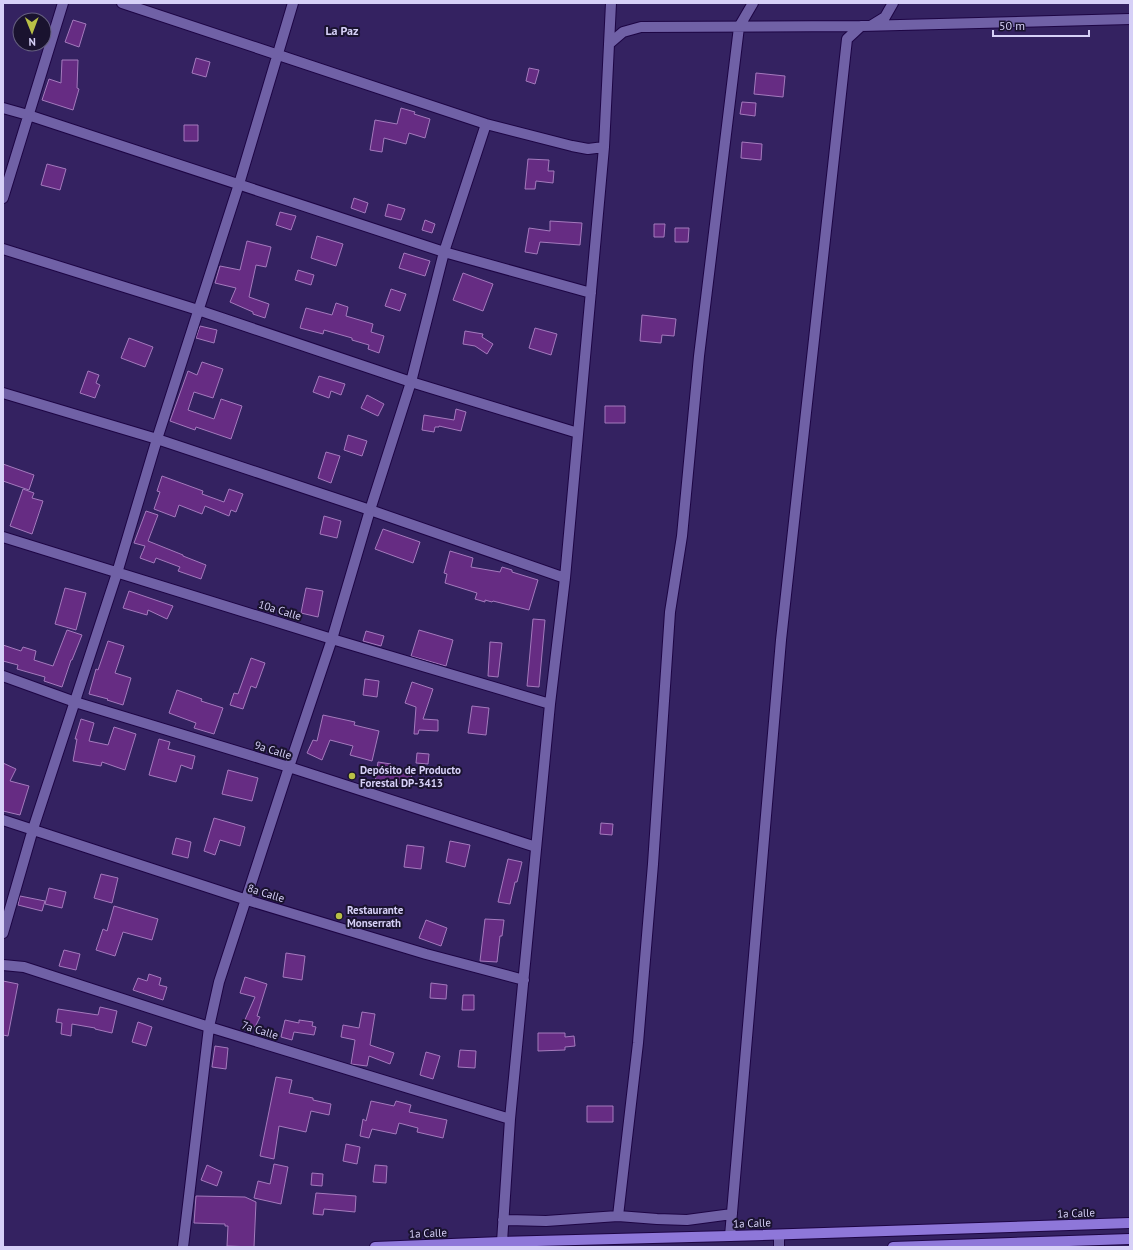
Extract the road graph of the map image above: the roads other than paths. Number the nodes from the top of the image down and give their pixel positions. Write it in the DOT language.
graph roads {
  1 [pos="63,3"];
  2 [pos="122,3"];
  3 [pos="293,3"];
  4 [pos="611,3"];
  5 [pos="753,3"];
  6 [pos="893,3"];
  7 [pos="1130,19"];
  8 [pos="866,26"];
  9 [pos="739,27"];
  10 [pos="609,44"];
  11 [pos="278,54"];
  12 [pos="3,108"];
  13 [pos="28,115"];
  14 [pos="486,124"];
  15 [pos="604,147"];
  16 [pos="239,184"];
  17 [pos="3,198"];
  18 [pos="3,250"];
  19 [pos="444,252"];
  20 [pos="590,293"];
  21 [pos="198,310"];
  22 [pos="411,382"];
  23 [pos="3,393"];
  24 [pos="578,433"];
  25 [pos="157,439"];
  26 [pos="370,510"];
  27 [pos="3,537"];
  28 [pos="117,573"];
  29 [pos="565,578"];
  30 [pos="332,639"];
  31 [pos="3,676"];
  32 [pos="75,702"];
  33 [pos="550,704"];
  34 [pos="289,767"];
  35 [pos="3,820"];
  36 [pos="33,830"];
  37 [pos="536,847"];
  38 [pos="247,900"];
  39 [pos="3,933"];
  40 [pos="3,965"];
  41 [pos="524,980"];
  42 [pos="209,1027"];
  43 [pos="510,1119"];
  44 [pos="732,1214"];
  45 [pos="618,1216"];
  46 [pos="503,1220"];
  47 [pos="1130,1223"];
  48 [pos="779,1234"];
  49 [pos="730,1236"];
  50 [pos="1130,1239"];
  51 [pos="502,1242"];
  52 [pos="183,1247"];
  53 [pos="376,1247"];
  54 [pos="779,1247"];
  55 [pos="894,1247"];
  1 -- 13 [label="street"];
  2 -- 11 [label="street"];
  3 -- 11 [label="street"];
  4 -- 10 [label="street"];
  5 -- 9 [label="street"];
  6 -- 8 [label="street"];
  7 -- 8 [label="street"];
  8 -- 9 [label="street"];
  8 -- 44 [label="street"];
  9 -- 10 [label="street"];
  9 -- 45 [label="street"];
  10 -- 15 [label="street"];
  11 -- 14 [label="street"];
  11 -- 16 [label="street"];
  12 -- 13 [label="street"];
  13 -- 16 [label="street"];
  13 -- 17 [label="street"];
  14 -- 15 [label="street"];
  14 -- 19 [label="street"];
  15 -- 20 [label="street"];
  16 -- 19 [label="street"];
  16 -- 21 [label="street"];
  18 -- 21 [label="street"];
  19 -- 20 [label="street"];
  19 -- 22 [label="street"];
  20 -- 24 [label="street"];
  21 -- 22 [label="street"];
  21 -- 25 [label="street"];
  22 -- 24 [label="street"];
  22 -- 26 [label="street"];
  23 -- 25 [label="street"];
  24 -- 29 [label="street"];
  25 -- 26 [label="street"];
  25 -- 28 [label="street"];
  26 -- 29 [label="street"];
  26 -- 30 [label="street"];
  27 -- 28 [label="street, 10a Calle"];
  28 -- 30 [label="street, 10a Calle"];
  28 -- 32 [label="street"];
  29 -- 33 [label="street"];
  30 -- 33 [label="street, 10a Calle"];
  30 -- 34 [label="street"];
  31 -- 32 [label="street, 9a Calle"];
  32 -- 34 [label="street, 9a Calle"];
  32 -- 36 [label="street"];
  33 -- 37 [label="street"];
  34 -- 37 [label="street, 9a Calle"];
  34 -- 38 [label="street"];
  35 -- 36 [label="street, 8a Calle"];
  36 -- 38 [label="street, 8a Calle"];
  36 -- 39 [label="street"];
  37 -- 41 [label="street"];
  38 -- 41 [label="street, 8a Calle"];
  38 -- 42 [label="street"];
  40 -- 42 [label="street, 7a Calle"];
  41 -- 43 [label="street"];
  42 -- 43 [label="street, 7a Calle"];
  42 -- 52 [label="street"];
  43 -- 46 [label="street"];
  44 -- 45 [label="street"];
  44 -- 49 [label="street"];
  45 -- 46 [label="street"];
  46 -- 51 [label="street"];
  47 -- 48 [label="main road, 1a Calle"];
  48 -- 49 [label="main road, 1a Calle"];
  48 -- 54 [label="street"];
  49 -- 51 [label="main road, 1a Calle"];
  50 -- 55 [label="main road"];
  51 -- 53 [label="main road, 1a Calle"];
}
